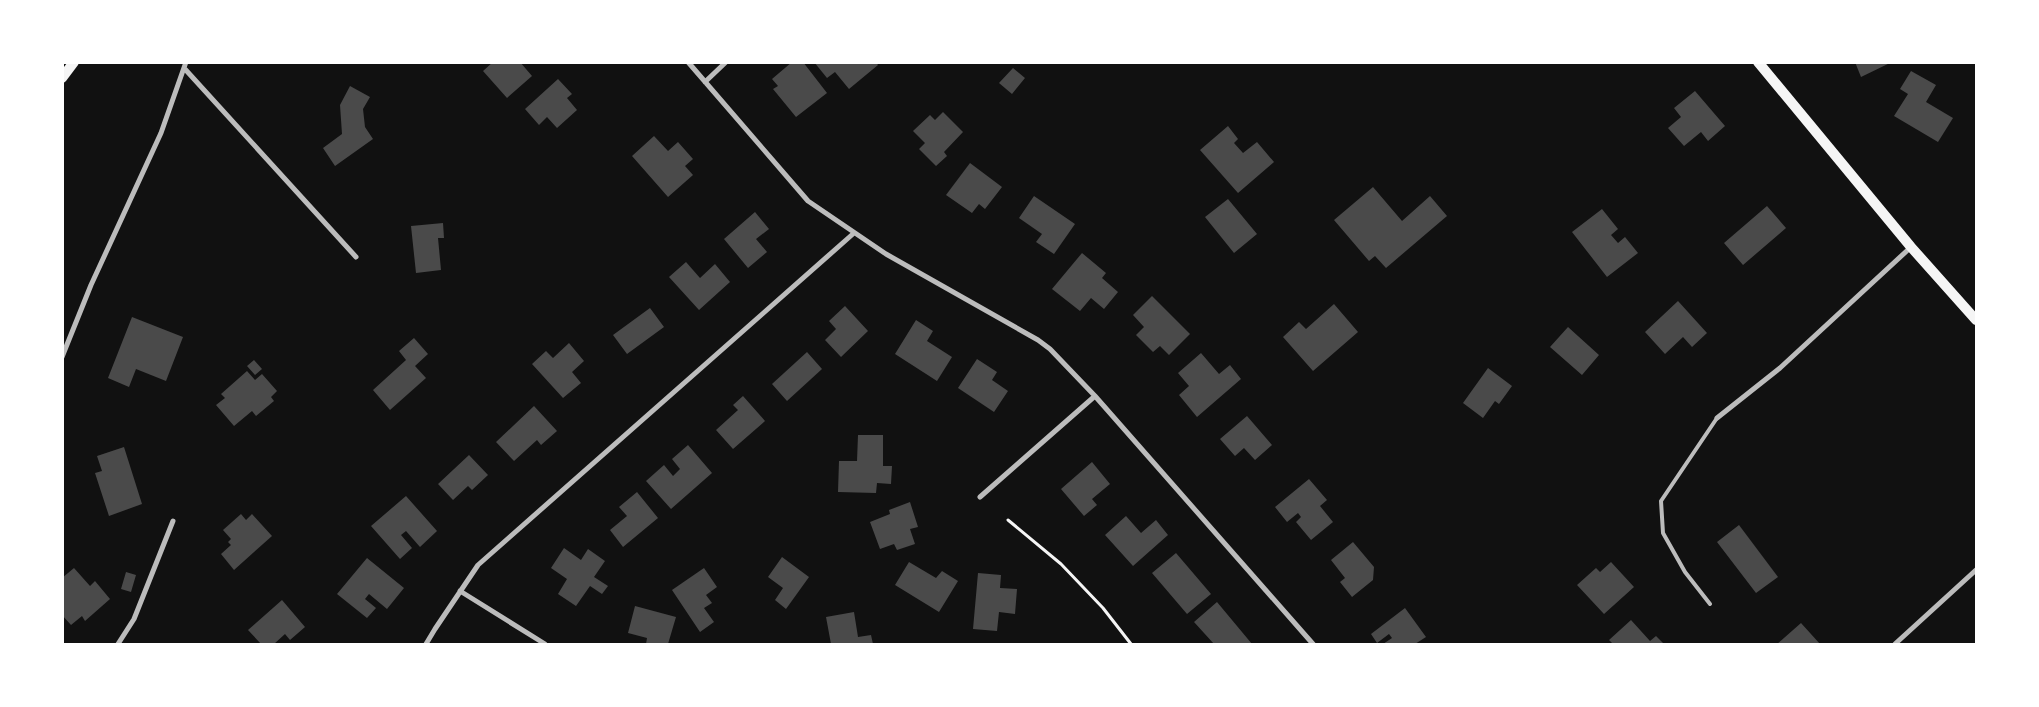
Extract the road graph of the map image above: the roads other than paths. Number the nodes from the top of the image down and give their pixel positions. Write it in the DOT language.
graph roads {
  1 [pos="74,62"];
  2 [pos="688,62"];
  3 [pos="726,62"];
  4 [pos="1758,62"];
  5 [pos="185,65"];
  6 [pos="62,78"];
  7 [pos="705,82"];
  8 [pos="854,233"];
  9 [pos="1911,247"];
  10 [pos="356,257"];
  11 [pos="1976,320"];
  12 [pos="62,357"];
  13 [pos="1095,396"];
  14 [pos="1717,418"];
  15 [pos="980,497"];
  16 [pos="174,521"];
  17 [pos="1976,570"];
  18 [pos="460,591"];
  19 [pos="1710,604"];
  20 [pos="118,644"];
  21 [pos="426,644"];
  22 [pos="545,644"];
  23 [pos="1313,644"];
  24 [pos="1895,644"];
  1 -- 6 [label="main road"];
  2 -- 7 [label="street"];
  3 -- 7 [label="street"];
  4 -- 9 [label="main road"];
  5 -- 10 [label="street"];
  5 -- 12 [label="street"];
  7 -- 8 [label="street"];
  8 -- 13 [label="street"];
  8 -- 18 [label="street"];
  9 -- 11 [label="main road"];
  9 -- 14 [label="street"];
  13 -- 15 [label="street"];
  13 -- 23 [label="street"];
  14 -- 19 [label="lane"];
  16 -- 20 [label="street"];
  17 -- 24 [label="street"];
  18 -- 21 [label="street"];
  18 -- 22 [label="street"];
}
